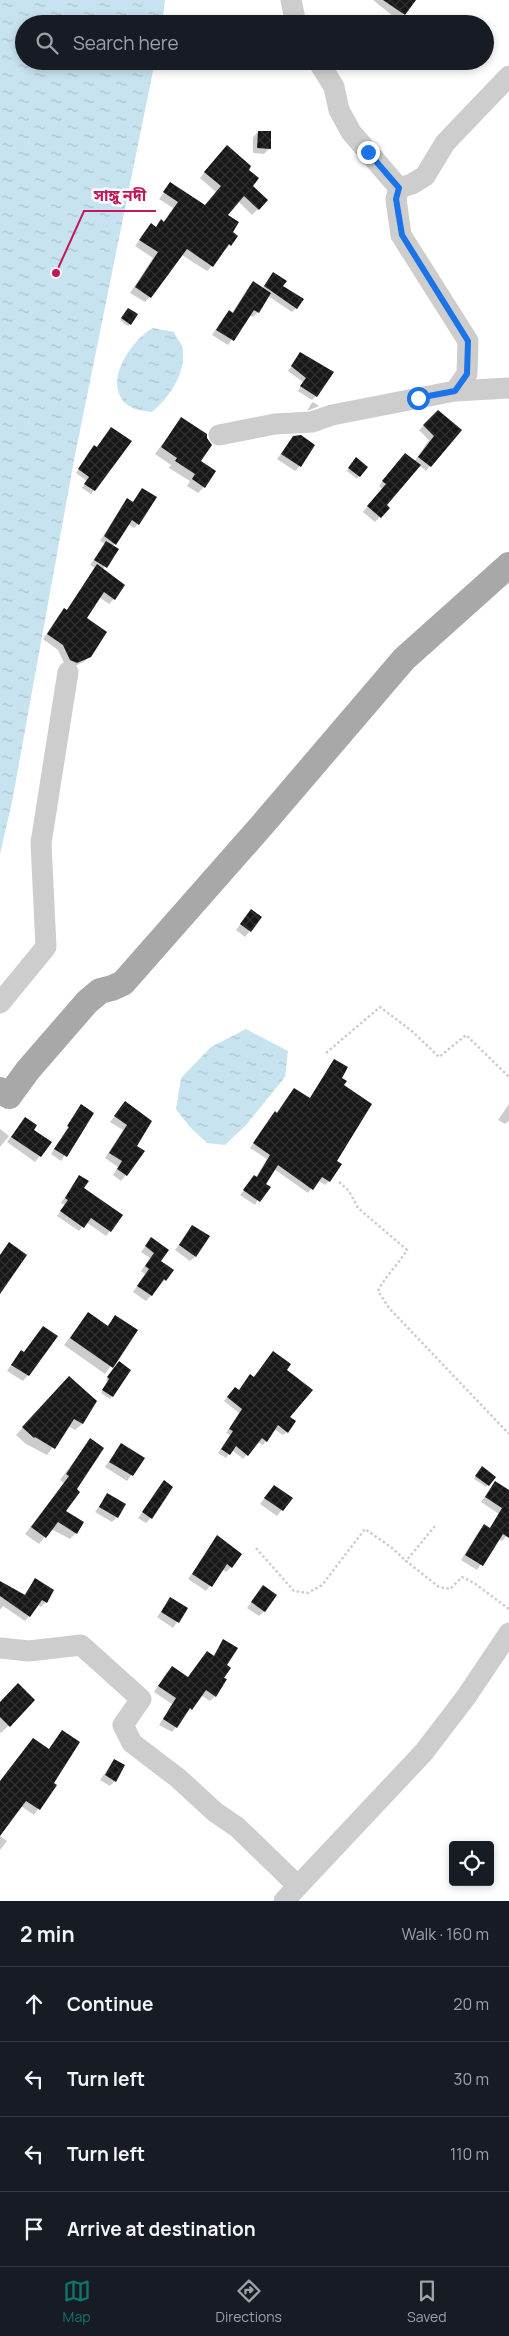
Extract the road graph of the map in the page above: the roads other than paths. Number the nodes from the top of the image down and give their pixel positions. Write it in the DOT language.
graph roads {
  1 [pos="290,0"];
  2 [pos="294,15"];
  3 [pos="324,70"];
  4 [pos="509,76"];
  5 [pos="399,188"];
  6 [pos="509,388"];
  7 [pos="455,391"];
  8 [pos="219,435"];
  9 [pos="509,565"];
  10 [pos="68,672"];
  11 [pos="0,1004"];
  12 [pos="0,1090"];
  13 [pos="509,1634"];
  14 [pos="0,1648"];
  15 [pos="291,1894"];
  1 -- 2 [label="street"];
  3 -- 5 [label="street"];
  4 -- 5 [label="street"];
  5 -- 7 [label="street"];
  6 -- 7 [label="street"];
  7 -- 8 [label="street"];
  9 -- 12 [label="main road"];
  10 -- 11 [label="street"];
  13 -- 15 [label="street"];
  14 -- 15 [label="street"];
}
